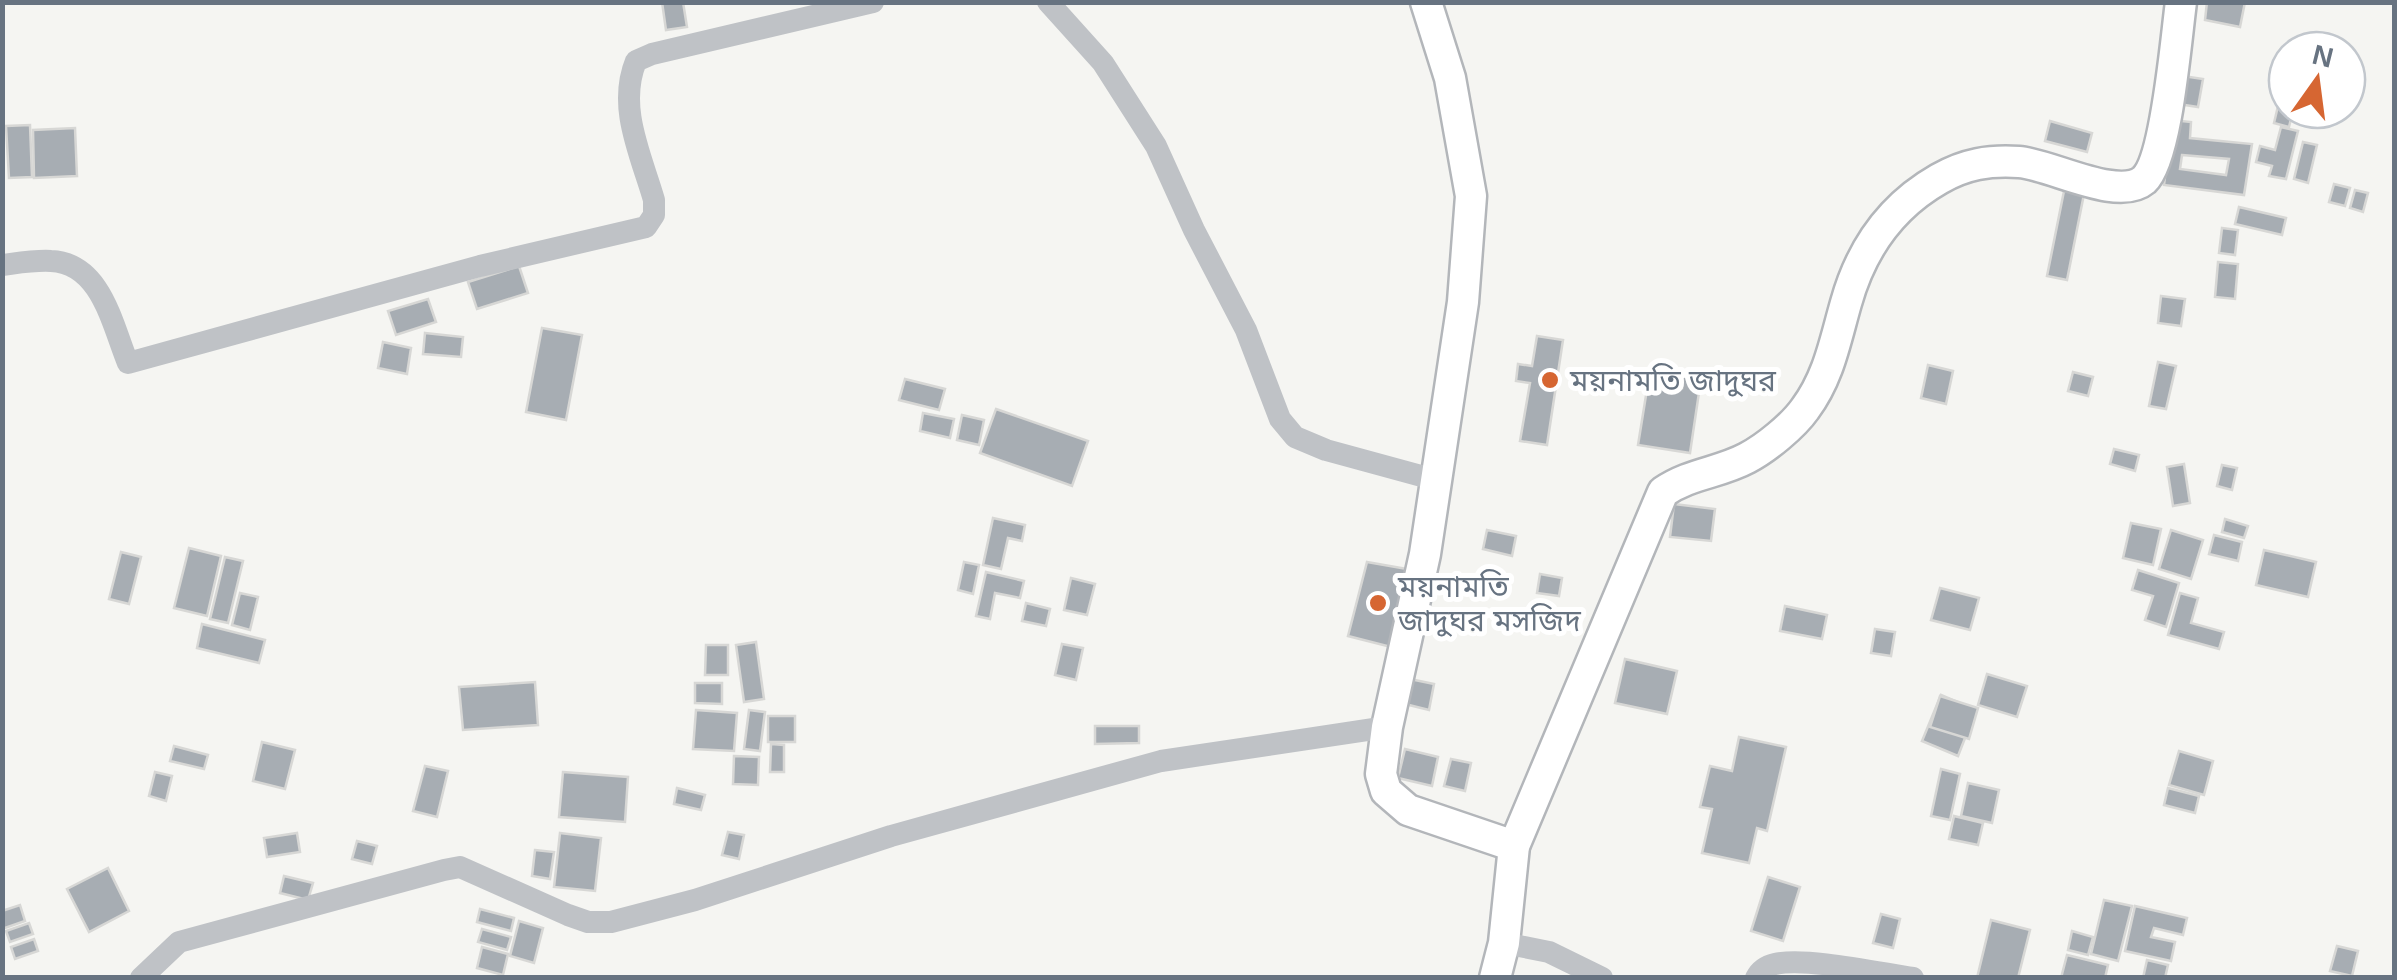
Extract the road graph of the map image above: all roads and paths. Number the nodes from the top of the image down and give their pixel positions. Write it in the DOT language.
graph roads {
  1 [pos="873,2"];
  2 [pos="1048,2"];
  3 [pos="1426,2"];
  4 [pos="2181,2"];
  5 [pos="2,264"];
  6 [pos="1436,480"];
  7 [pos="1388,728"];
  8 [pos="1514,846"];
  9 [pos="1504,943"];
  10 [pos="141,978"];
  11 [pos="1494,978"];
  12 [pos="1602,978"];
  13 [pos="1756,978"];
  14 [pos="1913,978"];
  1 -- 5 [label="street"];
  2 -- 6 [label="street"];
  3 -- 6 [label="main road"];
  4 -- 8 [label="main road"];
  6 -- 7 [label="main road"];
  7 -- 8 [label="main road"];
  7 -- 10 [label="street"];
  8 -- 9 [label="main road"];
  9 -- 11 [label="main road"];
  9 -- 12 [label="street"];
  13 -- 14 [label="street"];
}
